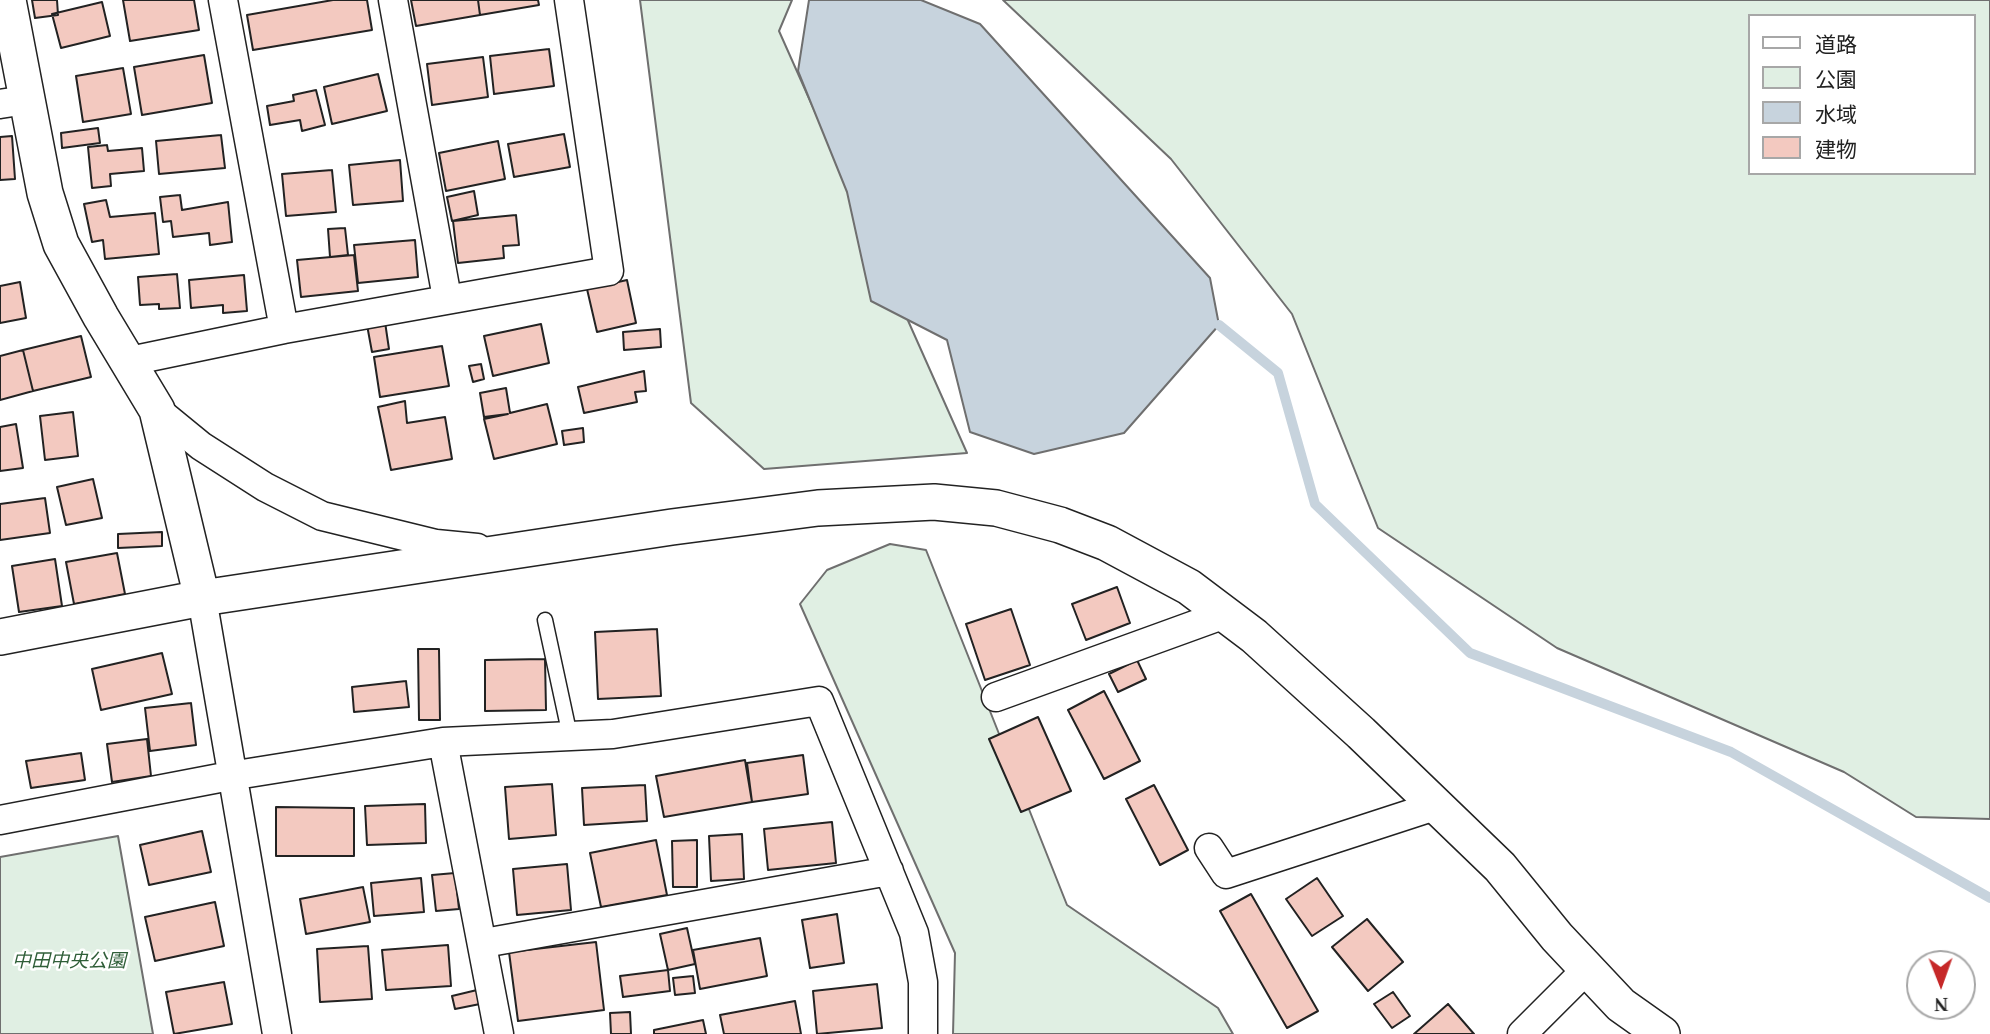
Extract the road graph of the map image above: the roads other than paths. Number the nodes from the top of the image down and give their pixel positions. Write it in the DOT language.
graph roads {
  1 [pos="8,0"];
  2 [pos="223,0"];
  3 [pos="393,0"];
  4 [pos="569,0"];
  5 [pos="13,102"];
  6 [pos="447,298"];
  7 [pos="284,328"];
  8 [pos="130,361"];
  9 [pos="157,410"];
  10 [pos="501,551"];
  11 [pos="202,598"];
  12 [pos="1225,614"];
  13 [pos="545,621"];
  14 [pos="0,637"];
  15 [pos="996,697"];
  16 [pos="570,736"];
  17 [pos="443,742"];
  18 [pos="230,775"];
  19 [pos="1438,805"];
  20 [pos="0,820"];
  21 [pos="1209,848"];
  22 [pos="889,871"];
  23 [pos="484,943"];
  24 [pos="1587,969"];
  25 [pos="277,1034"];
  26 [pos="499,1034"];
  27 [pos="923,1034"];
  28 [pos="1522,1034"];
  29 [pos="1662,1034"];
  1 -- 5 [label="street"];
  2 -- 7 [label="street"];
  3 -- 6 [label="street"];
  4 -- 6 [label="street"];
  5 -- 8 [label="street"];
  6 -- 7 [label="street"];
  7 -- 8 [label="street"];
  8 -- 9 [label="street"];
  9 -- 10 [label="street"];
  9 -- 11 [label="street"];
  10 -- 11 [label="street"];
  10 -- 12 [label="street"];
  11 -- 14 [label="street"];
  11 -- 18 [label="street"];
  12 -- 15 [label="street"];
  12 -- 19 [label="street"];
  13 -- 16 [label="lane"];
  16 -- 17 [label="street"];
  16 -- 22 [label="street"];
  17 -- 18 [label="street"];
  17 -- 23 [label="street"];
  18 -- 20 [label="street"];
  18 -- 25 [label="street"];
  19 -- 21 [label="street"];
  19 -- 24 [label="street"];
  22 -- 23 [label="street"];
  22 -- 27 [label="street"];
  23 -- 26 [label="street"];
  24 -- 28 [label="street"];
  24 -- 29 [label="street"];
}
